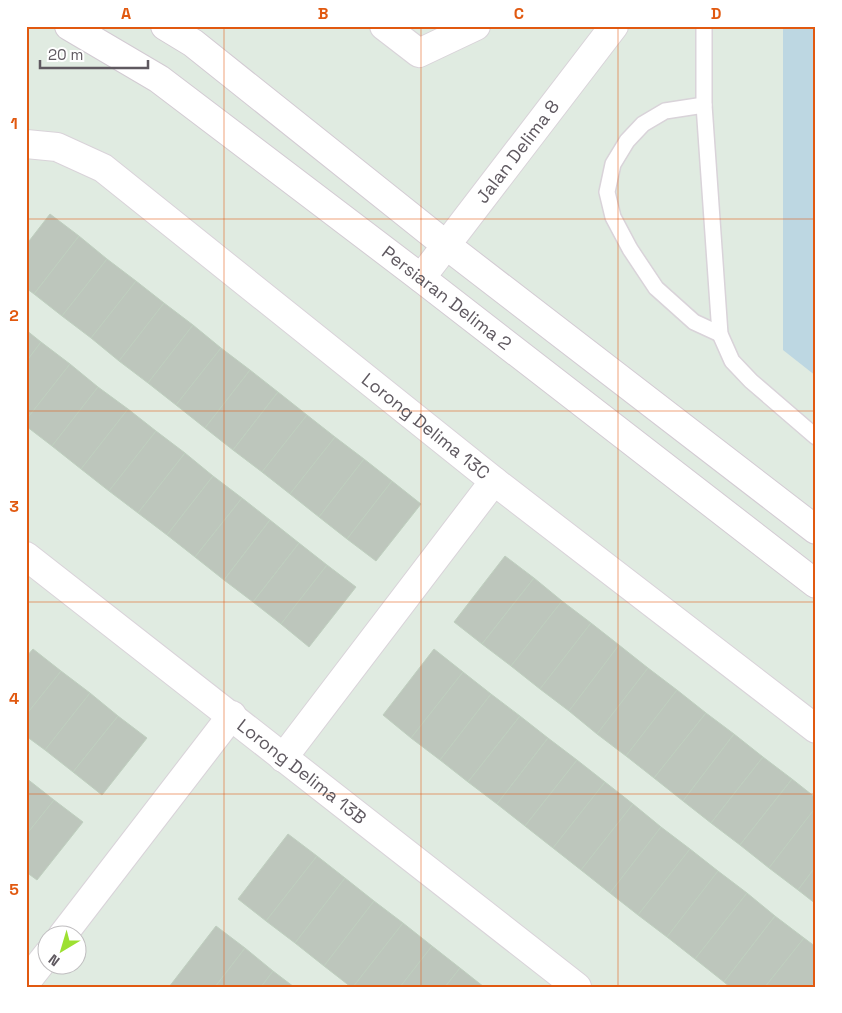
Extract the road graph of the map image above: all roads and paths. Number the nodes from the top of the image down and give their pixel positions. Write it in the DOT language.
graph roads {
  1 [pos="69,26"];
  2 [pos="165,26"];
  3 [pos="384,26"];
  4 [pos="476,26"];
  5 [pos="614,26"];
  6 [pos="704,26"];
  7 [pos="704,105"];
  8 [pos="26,144"];
  9 [pos="446,245"];
  10 [pos="421,278"];
  11 [pos="720,334"];
  12 [pos="816,437"];
  13 [pos="494,481"];
  14 [pos="812,520"];
  15 [pos="26,556"];
  16 [pos="816,584"];
  17 [pos="232,715"];
  18 [pos="816,729"];
  19 [pos="284,758"];
  20 [pos="70,926"];
  21 [pos="38,967"];
  22 [pos="26,982"];
  23 [pos="577,987"];
  1 -- 10 [label="street, Persiaran Delima 2"];
  2 -- 9 [label="street"];
  3 -- 4 [label="street"];
  5 -- 9 [label="street, Jalan Delima 8"];
  6 -- 7 [label="lane"];
  7 -- 11 [label="lane"];
  7 -- 11 [label="lane"];
  8 -- 13 [label="street, Lorong Delima 13C"];
  9 -- 10 [label="street, Jalan Delima 8"];
  9 -- 14 [label="street"];
  10 -- 16 [label="street, Persiaran Delima 2"];
  11 -- 12 [label="lane"];
  13 -- 18 [label="street, Lorong Delima 13C"];
  13 -- 19 [label="street"];
  15 -- 17 [label="street, Lorong Delima 13B"];
  17 -- 19 [label="street, Lorong Delima 13B"];
  17 -- 20 [label="street"];
  19 -- 23 [label="street, Lorong Delima 13B"];
  21 -- 22 [label="street"];
}
